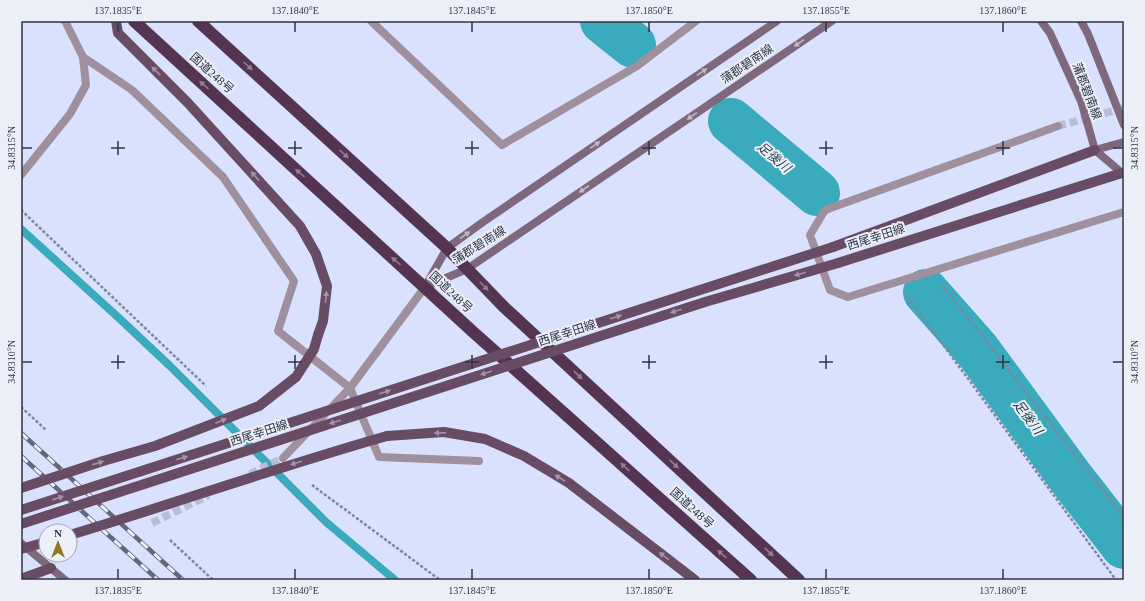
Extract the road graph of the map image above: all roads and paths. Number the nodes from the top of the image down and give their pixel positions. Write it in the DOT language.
graph roads {
  1 [pos="65,21"];
  2 [pos="116,21"];
  3 [pos="134,21"];
  4 [pos="198,21"];
  5 [pos="371,21"];
  6 [pos="696,21"];
  7 [pos="777,21"];
  8 [pos="832,21"];
  9 [pos="1041,21"];
  10 [pos="1081,21"];
  11 [pos="84,57"];
  12 [pos="1124,125"];
  13 [pos="1058,126"];
  14 [pos="1124,142"];
  15 [pos="1095,150"];
  16 [pos="1123,170"];
  17 [pos="21,175"];
  18 [pos="21,210"];
  19 [pos="1124,212"];
  20 [pos="447,248"];
  21 [pos="467,269"];
  22 [pos="932,271"];
  23 [pos="896,282"];
  24 [pos="425,287"];
  25 [pos="206,386"];
  26 [pos="350,388"];
  27 [pos="21,407"];
  28 [pos="46,430"];
  29 [pos="283,458"];
  30 [pos="479,461"];
  31 [pos="312,485"];
  32 [pos="21,488"];
  33 [pos="21,510"];
  34 [pos="1124,517"];
  35 [pos="21,524"];
  36 [pos="78,533"];
  37 [pos="170,540"];
  38 [pos="21,543"];
  39 [pos="38,544"];
  40 [pos="21,549"];
  41 [pos="51,568"];
  42 [pos="21,579"];
  43 [pos="65,580"];
  44 [pos="213,580"];
  45 [pos="440,580"];
  46 [pos="694,580"];
  47 [pos="751,580"];
  48 [pos="799,580"];
  49 [pos="1116,580"];
  1 -- 11 [label="street"];
  32 -- 2 [label="main road, one-way, bridge"];
  24 -- 3 [label="highway, 国道248号, one-way"];
  4 -- 20 [label="highway, 国道248号, one-way"];
  5 -- 6 [label="street"];
  20 -- 7 [label="main road, 蒲郡碧南線, one-way"];
  8 -- 21 [label="main road, 蒲郡碧南線, one-way"];
  9 -- 15 [label="main road, 蒲郡碧南線"];
  10 -- 12 [label="main road, 蒲郡碧南線"];
  11 -- 17 [label="street"];
  11 -- 26 [label="street"];
  13 -- 23 [label="street"];
  14 -- 15 [label="main road"];
  15 -- 16 [label="main road"];
  33 -- 15 [label="main road, 西尾幸田線, one-way, bridge"];
  16 -- 35 [label="main road, 西尾幸田線, one-way, bridge"];
  18 -- 25 [label="path"];
  19 -- 22 [label="street"];
  20 -- 21 [label="highway, 国道248号"];
  20 -- 24 [label="main road, 蒲郡碧南線"];
  21 -- 24 [label="main road, 蒲郡碧南線"];
  21 -- 48 [label="highway, 国道248号, one-way"];
  22 -- 23 [label="street"];
  22 -- 34 [label="path"];
  23 -- 49 [label="path"];
  24 -- 26 [label="street"];
  47 -- 24 [label="highway, 国道248号, one-way"];
  26 -- 29 [label="street"];
  26 -- 30 [label="street"];
  27 -- 28 [label="path"];
  31 -- 45 [label="path"];
  46 -- 36 [label="main road, one-way, bridge"];
  37 -- 44 [label="path"];
  38 -- 41 [label="main road"];
  39 -- 40 [label="main road, bridge"];
  41 -- 42 [label="main road"];
  41 -- 43 [label="main road"];
}
